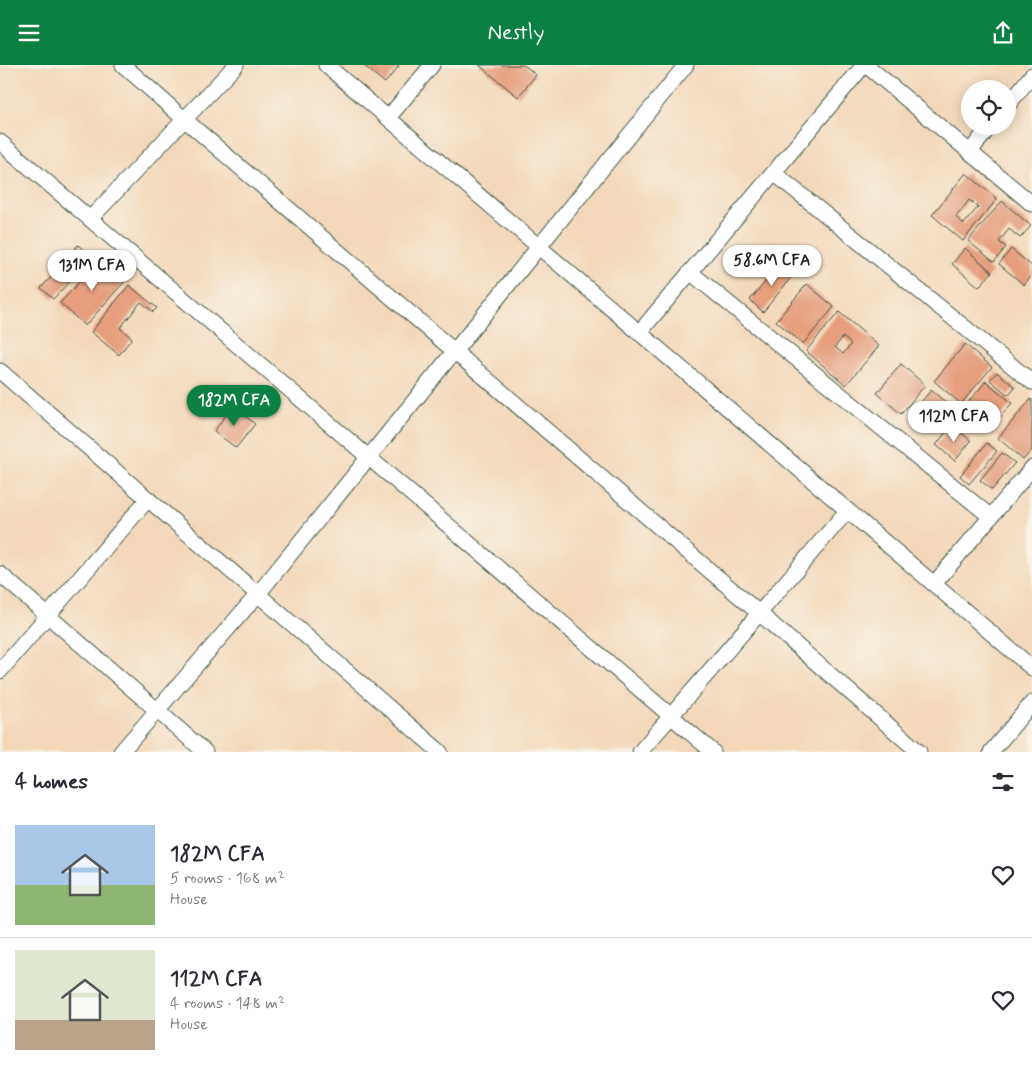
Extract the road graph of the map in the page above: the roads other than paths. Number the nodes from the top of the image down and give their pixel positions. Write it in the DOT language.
graph roads {
  1 [pos="123,65"];
  2 [pos="236,65"];
  3 [pos="326,65"];
  4 [pos="432,65"];
  5 [pos="686,65"];
  6 [pos="865,65"];
  7 [pos="1032,75"];
  8 [pos="1016,95"];
  9 [pos="388,118"];
  10 [pos="184,119"];
  11 [pos="983,135"];
  12 [pos="3,151"];
  13 [pos="970,152"];
  14 [pos="774,173"];
  15 [pos="1032,203"];
  16 [pos="90,219"];
  17 [pos="539,247"];
  18 [pos="690,272"];
  19 [pos="639,333"];
  20 [pos="455,351"];
  21 [pos="0,371"];
  22 [pos="1032,382"];
  23 [pos="368,457"];
  24 [pos="1032,468"];
  25 [pos="148,499"];
  26 [pos="847,511"];
  27 [pos="991,517"];
  28 [pos="0,574"];
  29 [pos="934,584"];
  30 [pos="258,594"];
  31 [pos="759,613"];
  32 [pos="48,616"];
  33 [pos="1032,668"];
  34 [pos="0,671"];
  35 [pos="1032,703"];
  36 [pos="157,711"];
  37 [pos="671,716"];
  38 [pos="121,752"];
  39 [pos="205,752"];
  40 [pos="440,752"];
  41 [pos="640,752"];
  42 [pos="713,752"];
  43 [pos="919,752"];
  44 [pos="991,752"];
  1 -- 10 [label="street"];
  2 -- 10 [label="street"];
  3 -- 9 [label="street"];
  4 -- 9 [label="street"];
  5 -- 17 [label="street"];
  6 -- 13 [label="street"];
  6 -- 14 [label="street"];
  7 -- 8 [label="street"];
  9 -- 17 [label="street"];
  10 -- 16 [label="street"];
  10 -- 20 [label="street"];
  11 -- 13 [label="street"];
  12 -- 16 [label="street"];
  13 -- 15 [label="street"];
  14 -- 18 [label="street"];
  14 -- 22 [label="street"];
  16 -- 23 [label="street"];
  17 -- 19 [label="street"];
  17 -- 20 [label="street"];
  18 -- 19 [label="street"];
  18 -- 27 [label="street"];
  19 -- 26 [label="street"];
  20 -- 23 [label="street"];
  20 -- 31 [label="street"];
  21 -- 25 [label="street"];
  23 -- 30 [label="street"];
  23 -- 37 [label="street"];
  24 -- 27 [label="street"];
  25 -- 30 [label="street"];
  25 -- 32 [label="street"];
  26 -- 29 [label="street"];
  26 -- 31 [label="street"];
  27 -- 29 [label="street"];
  28 -- 32 [label="street"];
  29 -- 33 [label="street"];
  30 -- 36 [label="street"];
  30 -- 40 [label="street"];
  31 -- 37 [label="street"];
  31 -- 43 [label="street"];
  32 -- 34 [label="street"];
  32 -- 36 [label="street"];
  35 -- 44 [label="street"];
  36 -- 38 [label="street"];
  36 -- 39 [label="street"];
  37 -- 41 [label="street"];
  37 -- 42 [label="street"];
}
